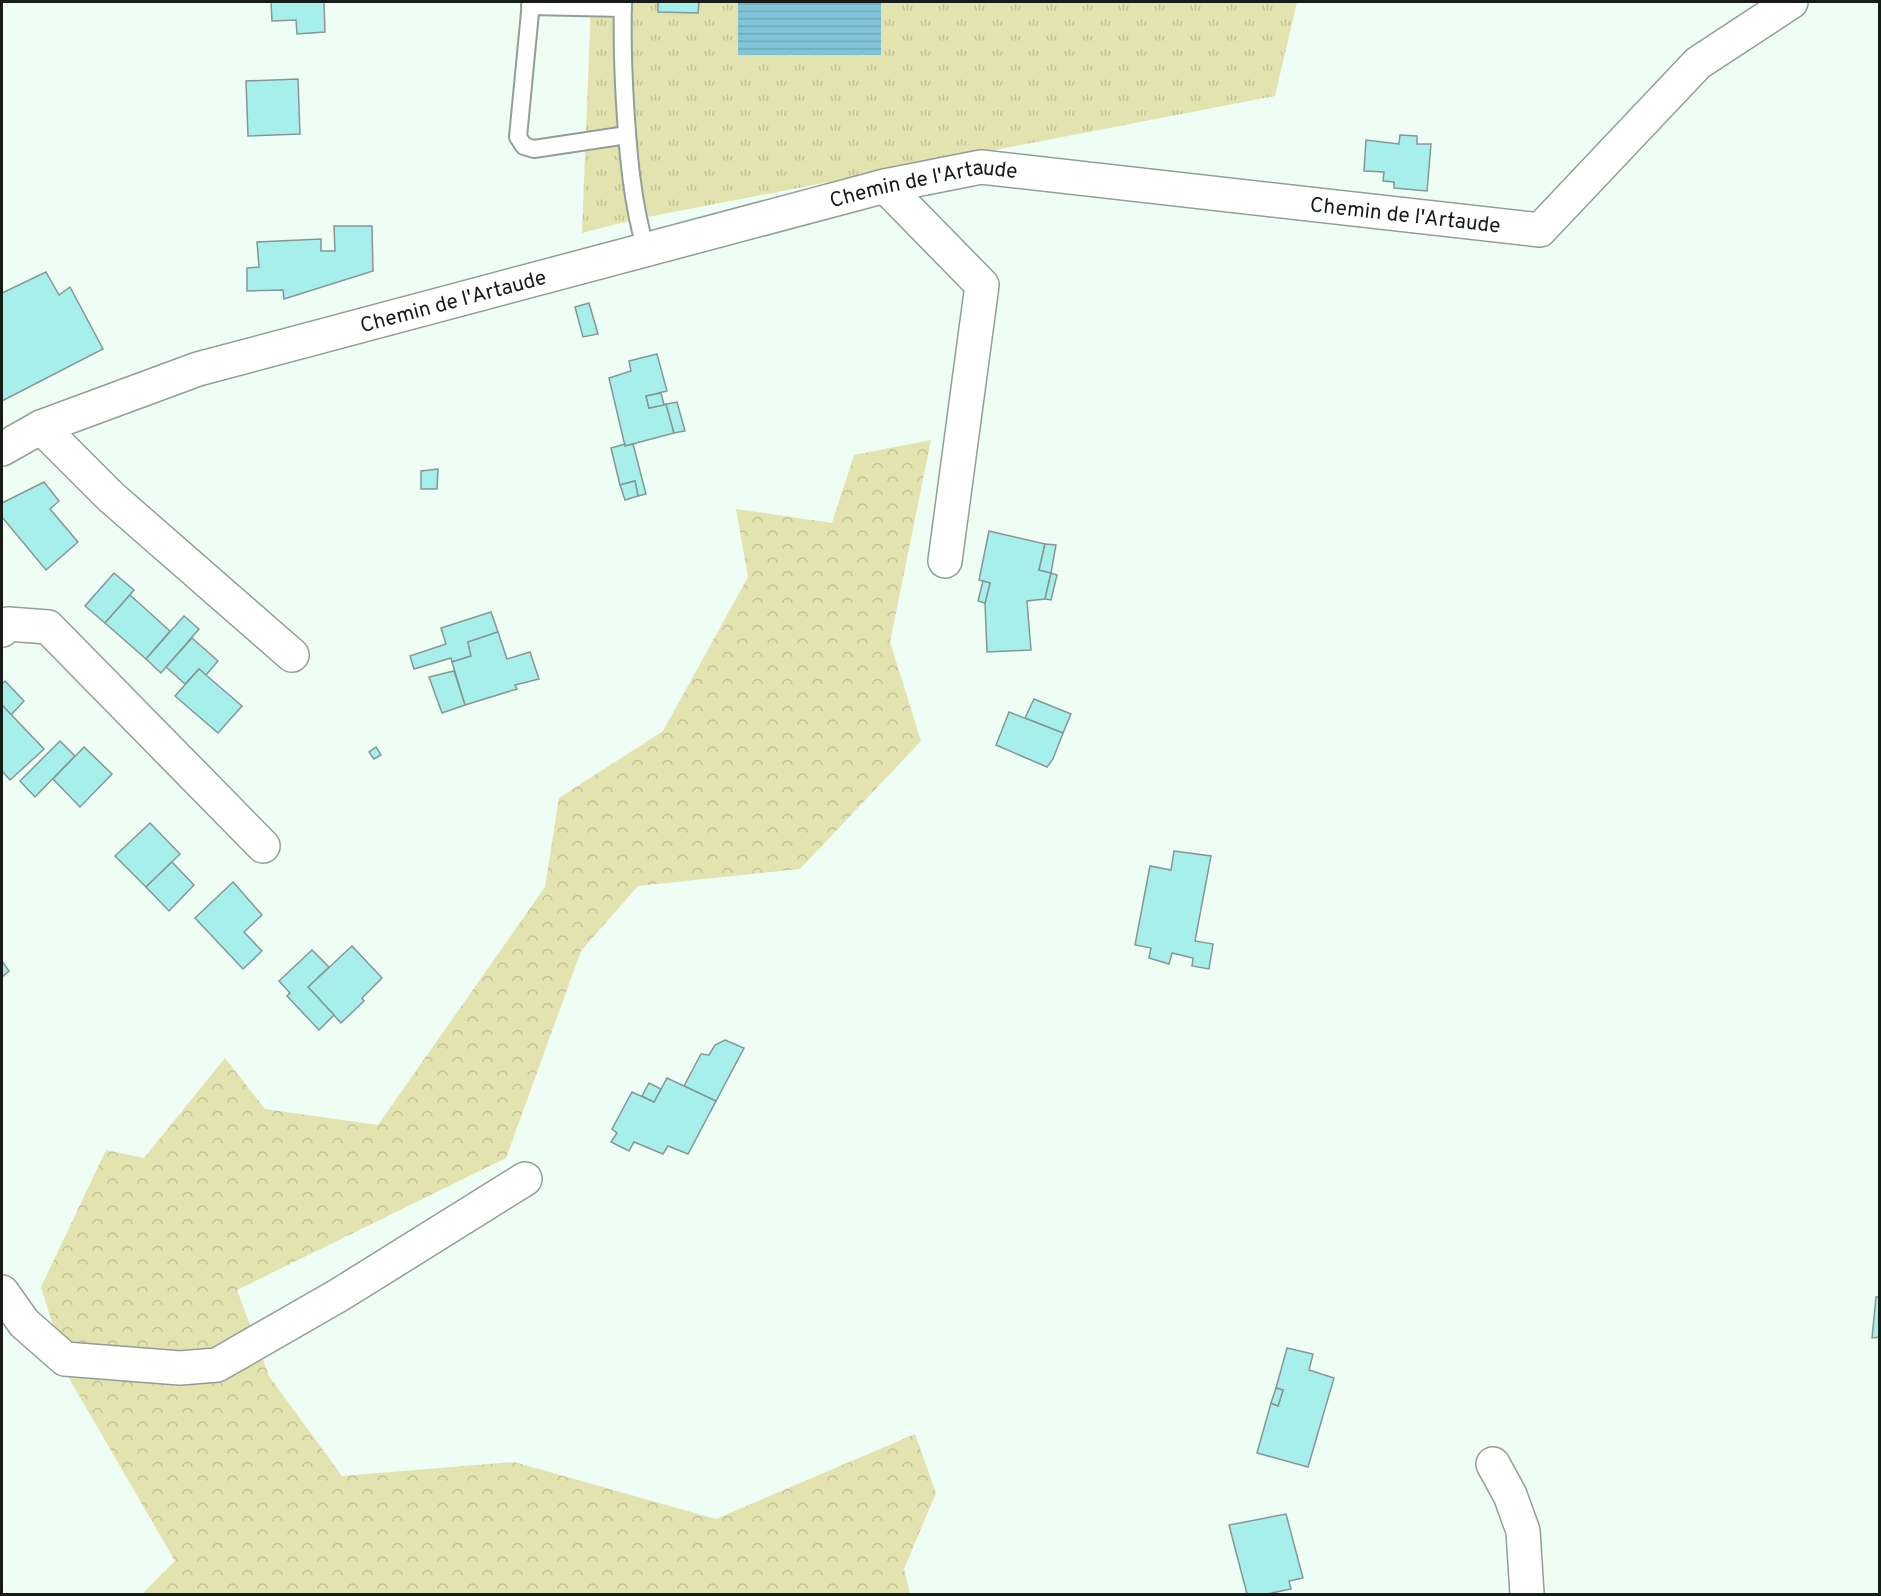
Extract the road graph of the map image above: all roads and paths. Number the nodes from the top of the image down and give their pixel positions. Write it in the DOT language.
graph roads {
  1 [pos="1791,2"];
  2 [pos="531,4"];
  3 [pos="623,5"];
  4 [pos="627,135"];
  5 [pos="885,186"];
  6 [pos="646,250"];
  7 [pos="41,427"];
  8 [pos="2,449"];
  9 [pos="945,561"];
  10 [pos="2,630"];
  11 [pos="292,654"];
  12 [pos="263,846"];
  13 [pos="525,1179"];
  14 [pos="2,1292"];
  15 [pos="1493,1464"];
  16 [pos="1527,1594"];
  1 -- 5 [label="street, Chemin de l'Artaude"];
  2 -- 3 [label="lane"];
  2 -- 4 [label="lane"];
  3 -- 4 [label="lane"];
  4 -- 6 [label="lane"];
  5 -- 6 [label="street, Chemin de l'Artaude"];
  5 -- 9 [label="street"];
  6 -- 7 [label="street, Chemin de l'Artaude"];
  7 -- 8 [label="street, Chemin de l'Artaude"];
  7 -- 11 [label="street"];
  10 -- 12 [label="street"];
  13 -- 14 [label="street"];
  15 -- 16 [label="street"];
}
